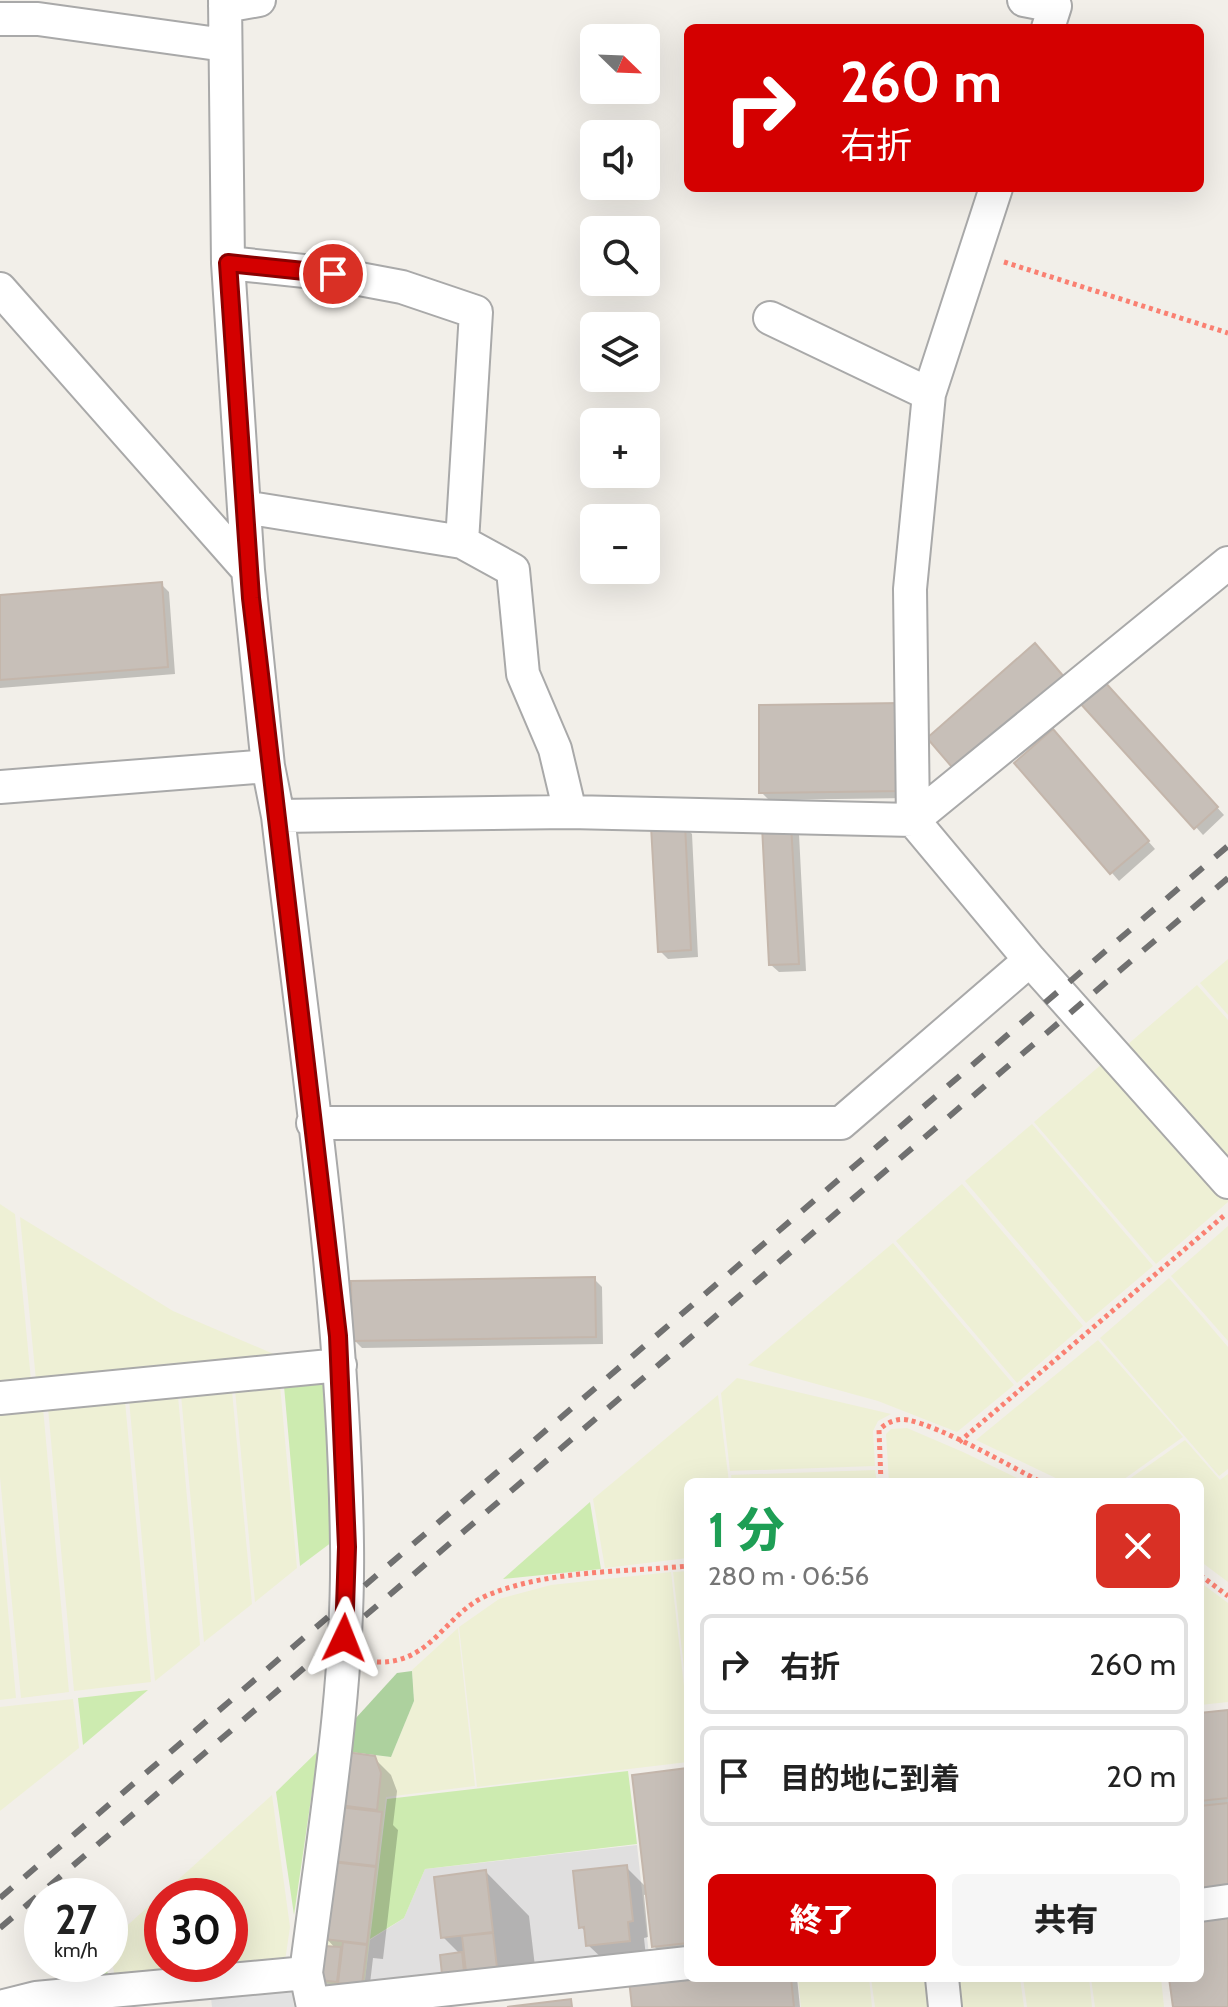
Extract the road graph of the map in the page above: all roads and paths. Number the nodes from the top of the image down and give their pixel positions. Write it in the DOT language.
graph roads {
  1 [pos="259,0"];
  2 [pos="1024,0"];
  3 [pos="225,3"];
  4 [pos="0,19"];
  5 [pos="1049,24"];
  6 [pos="225,45"];
  7 [pos="995,192"];
  8 [pos="975,253"];
  9 [pos="228,263"];
  10 [pos="0,289"];
  11 [pos="770,318"];
  12 [pos="1228,333"];
  13 [pos="929,394"];
  14 [pos="244,507"];
  15 [pos="462,542"];
  16 [pos="1228,563"];
  17 [pos="248,570"];
  18 [pos="268,766"];
  19 [pos="0,787"];
  20 [pos="570,812"];
  21 [pos="278,816"];
  22 [pos="913,820"];
  23 [pos="1030,960"];
  24 [pos="313,1123"];
  25 [pos="1228,1182"];
  26 [pos="1228,1212"];
  27 [pos="340,1365"];
  28 [pos="0,1398"];
  29 [pos="959,1442"];
  30 [pos="881,1478"];
  31 [pos="1033,1478"];
  32 [pos="684,1566"];
  33 [pos="1204,1578"];
  34 [pos="1228,1596"];
  35 [pos="369,1661"];
  36 [pos="1228,1901"];
  37 [pos="1204,1904"];
  38 [pos="684,1963"];
  39 [pos="306,1973"];
  40 [pos="942,1982"];
  41 [pos="313,2006"];
  42 [pos="0,2007"];
  43 [pos="945,2007"];
  1 -- 3 [label="street"];
  2 -- 5 [label="street"];
  3 -- 6 [label="street"];
  4 -- 6 [label="street"];
  6 -- 9 [label="street"];
  7 -- 8 [label="street"];
  8 -- 12 [label="path"];
  8 -- 13 [label="street"];
  9 -- 14 [label="street"];
  9 -- 15 [label="street"];
  10 -- 17 [label="street"];
  11 -- 13 [label="street"];
  13 -- 22 [label="street"];
  14 -- 15 [label="street"];
  14 -- 17 [label="street"];
  15 -- 20 [label="street"];
  16 -- 22 [label="street"];
  17 -- 18 [label="street"];
  18 -- 19 [label="street"];
  18 -- 21 [label="street"];
  20 -- 21 [label="street"];
  20 -- 22 [label="street"];
  21 -- 24 [label="street"];
  22 -- 23 [label="street"];
  23 -- 24 [label="street"];
  23 -- 25 [label="street"];
  24 -- 27 [label="street"];
  26 -- 29 [label="path"];
  27 -- 28 [label="street"];
  27 -- 39 [label="street"];
  29 -- 30 [label="path"];
  29 -- 31 [label="path"];
  32 -- 35 [label="path"];
  33 -- 34 [label="path"];
  36 -- 37 [label="street"];
  38 -- 41 [label="street"];
  39 -- 41 [label="street"];
  39 -- 42 [label="street"];
  40 -- 43 [label="street"];
}
